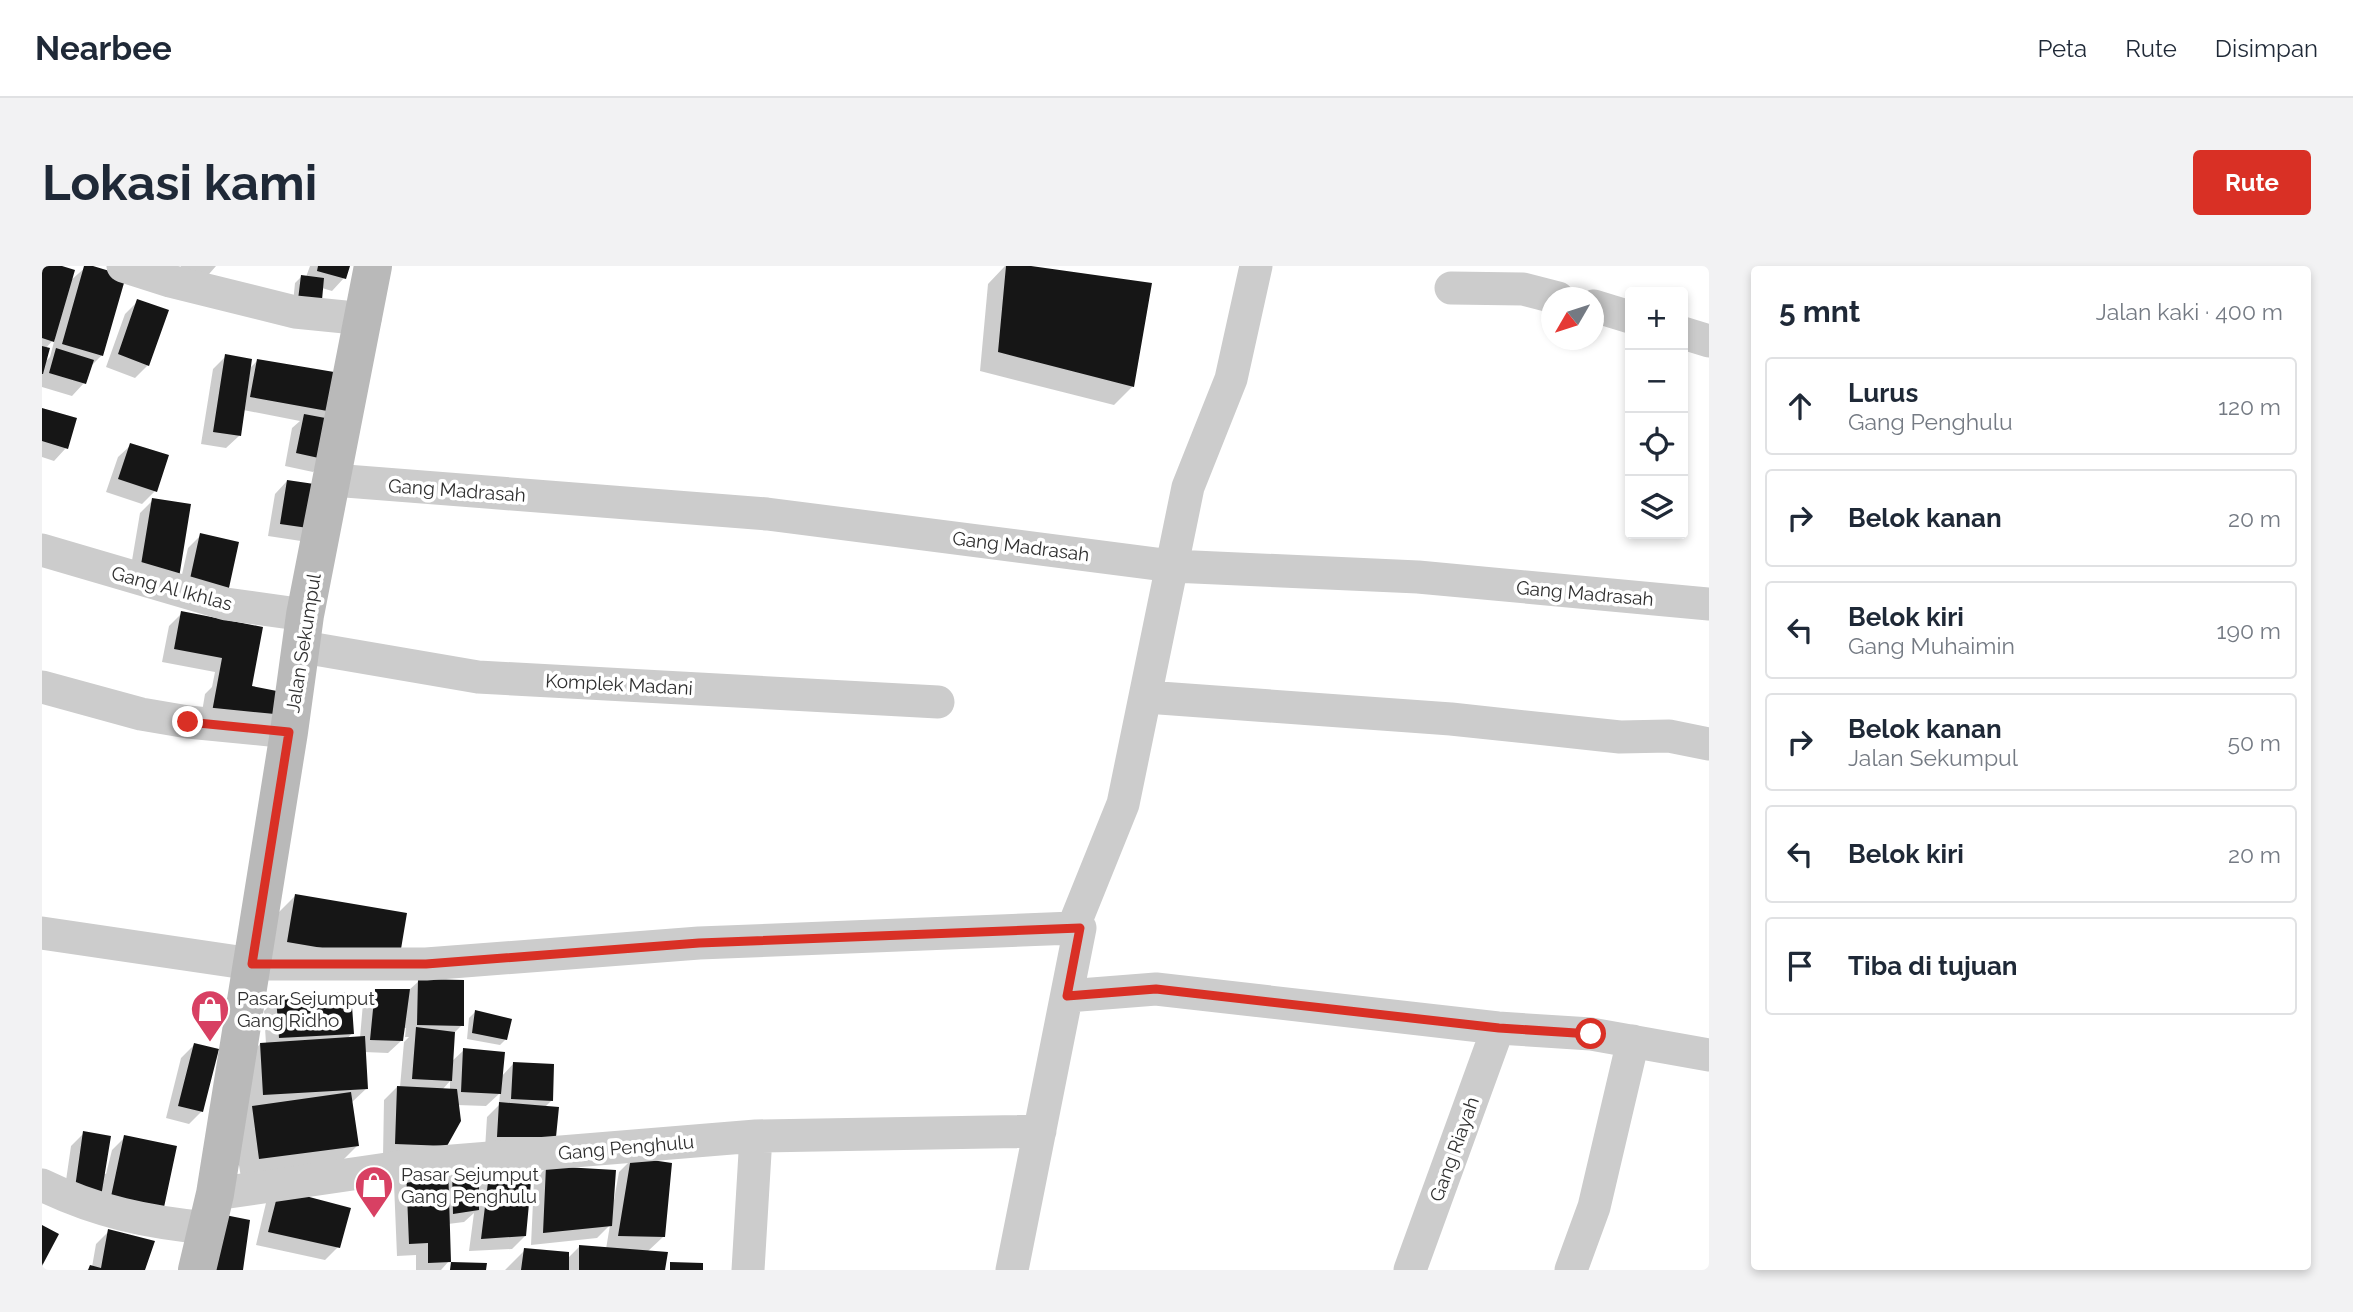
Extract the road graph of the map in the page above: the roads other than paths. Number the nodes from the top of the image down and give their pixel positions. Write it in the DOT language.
graph roads {
  1 [pos="123,266"];
  2 [pos="373,266"];
  3 [pos="1255,266"];
  4 [pos="1451,288"];
  5 [pos="1541,294"];
  6 [pos="1604,309"];
  7 [pos="1625,315"];
  8 [pos="365,319"];
  9 [pos="1688,335"];
  10 [pos="1709,341"];
  11 [pos="333,480"];
  12 [pos="42,550"];
  13 [pos="1172,566"];
  14 [pos="1709,604"];
  15 [pos="304,631"];
  16 [pos="42,687"];
  17 [pos="1146,697"];
  18 [pos="938,702"];
  19 [pos="289,732"];
  20 [pos="1709,744"];
  21 [pos="1073,928"];
  22 [pos="42,933"];
  23 [pos="252,964"];
  24 [pos="1067,996"];
  25 [pos="1499,1028"];
  26 [pos="1633,1041"];
  27 [pos="1709,1055"];
  28 [pos="1040,1131"];
  29 [pos="756,1136"];
  30 [pos="42,1185"];
  31 [pos="211,1210"];
  32 [pos="197,1270"];
  33 [pos="748,1270"];
  34 [pos="1012,1270"];
  35 [pos="1410,1270"];
  36 [pos="1571,1270"];
  1 -- 8 [label="street"];
  2 -- 8 [label="main road, Jalan Sekumpul"];
  3 -- 13 [label="street"];
  4 -- 5 [label="street"];
  6 -- 7 [label="street"];
  8 -- 11 [label="main road, Jalan Sekumpul"];
  9 -- 10 [label="street"];
  11 -- 13 [label="street, Gang Madrasah"];
  11 -- 15 [label="main road, Jalan Sekumpul"];
  12 -- 15 [label="street, Gang Al Ikhlas"];
  13 -- 14 [label="street, Gang Madrasah"];
  13 -- 17 [label="street"];
  15 -- 18 [label="street, Komplek Madani"];
  15 -- 19 [label="main road, Jalan Sekumpul"];
  16 -- 19 [label="street"];
  17 -- 20 [label="street"];
  17 -- 21 [label="street"];
  19 -- 23 [label="main road, Jalan Sekumpul"];
  21 -- 23 [label="street"];
  21 -- 24 [label="street"];
  22 -- 23 [label="street"];
  23 -- 31 [label="main road, Jalan Sekumpul"];
  24 -- 25 [label="street"];
  24 -- 28 [label="street"];
  25 -- 26 [label="street"];
  25 -- 35 [label="street, Gang Riayah"];
  26 -- 27 [label="street"];
  26 -- 36 [label="street"];
  28 -- 29 [label="street, Gang Penghulu"];
  28 -- 34 [label="street"];
  29 -- 31 [label="street, Gang Penghulu"];
  29 -- 33 [label="street"];
  30 -- 31 [label="street, Gang Penghulu"];
  31 -- 32 [label="main road, Jalan Sekumpul"];
}
